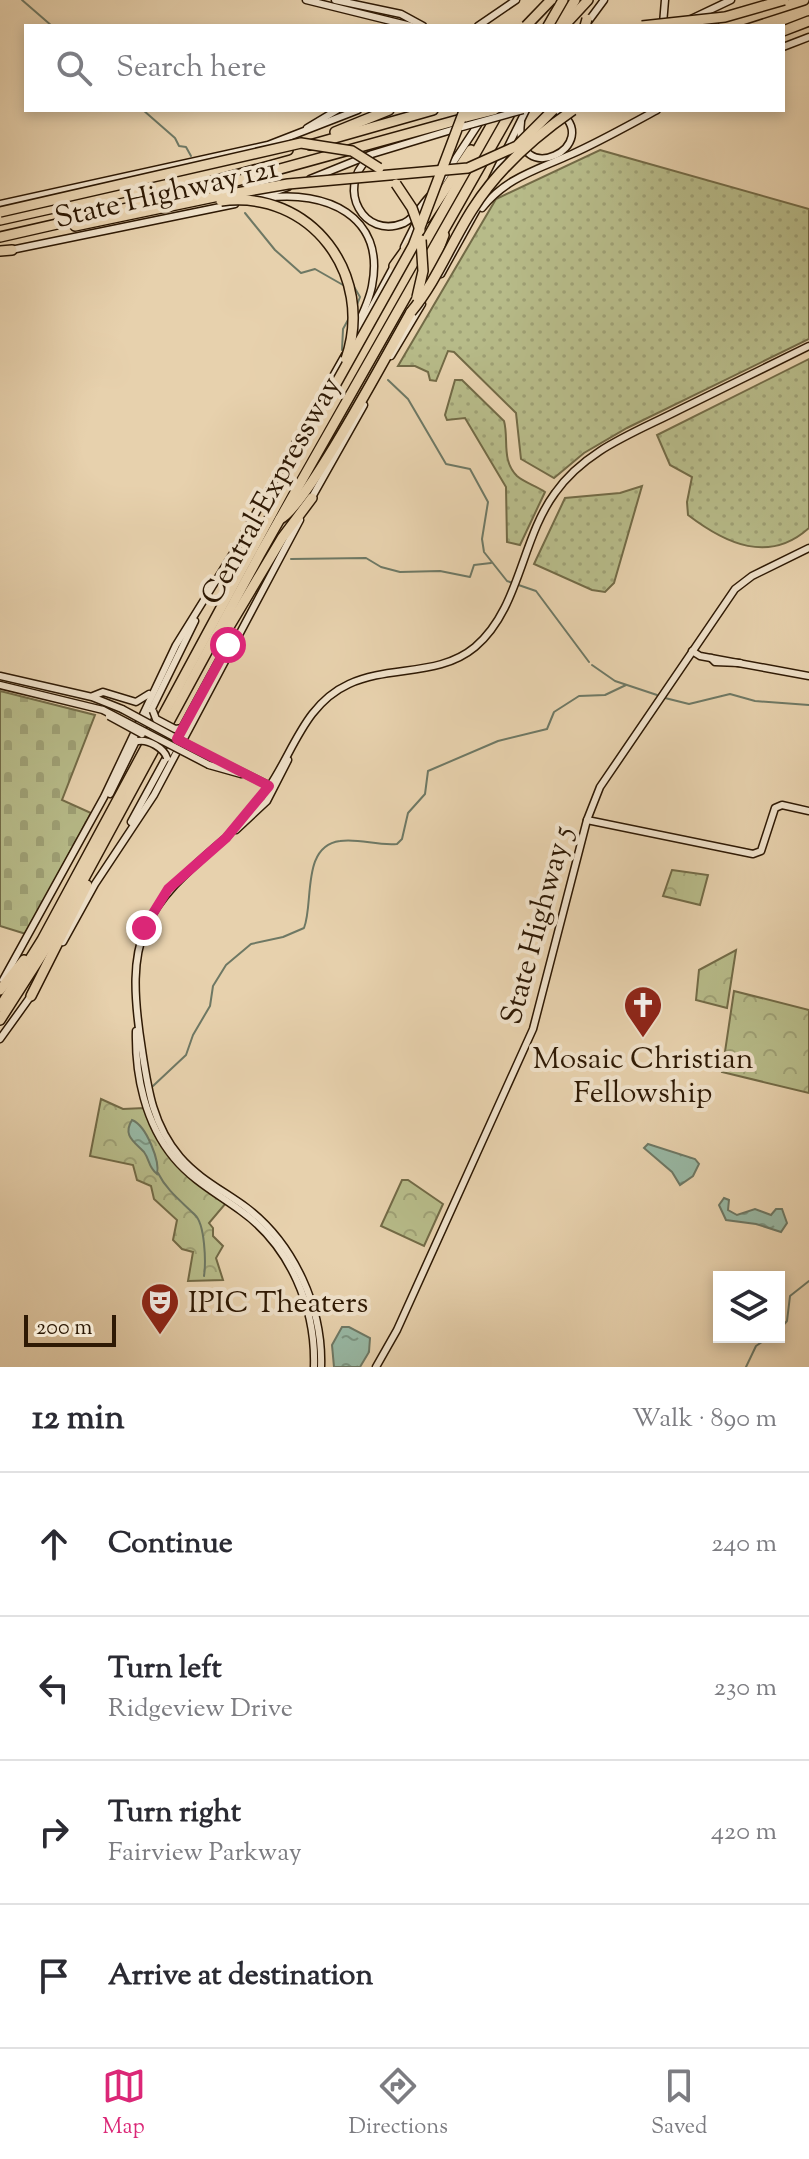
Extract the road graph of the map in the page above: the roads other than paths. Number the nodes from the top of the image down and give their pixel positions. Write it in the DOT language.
graph roads {
  1 [pos="306,0"];
  2 [pos="335,0"];
  3 [pos="516,0"];
  4 [pos="543,0"];
  5 [pos="551,0"];
  6 [pos="563,0"];
  7 [pos="575,0"];
  8 [pos="598,0"];
  9 [pos="665,0"];
  10 [pos="731,0"];
  11 [pos="768,0"];
  12 [pos="784,0"];
  13 [pos="804,0"];
  14 [pos="809,20"];
  15 [pos="412,23"];
  16 [pos="481,24"];
  17 [pos="528,24"];
  18 [pos="534,24"];
  19 [pos="549,24"];
  20 [pos="563,24"];
  21 [pos="565,24"];
  22 [pos="585,24"];
  23 [pos="660,24"];
  24 [pos="662,24"];
  25 [pos="681,24"];
  26 [pos="715,24"];
  27 [pos="729,24"];
  28 [pos="785,29"];
  29 [pos="809,29"];
  30 [pos="785,37"];
  31 [pos="809,37"];
  32 [pos="785,46"];
  33 [pos="334,112"];
  34 [pos="353,112"];
  35 [pos="385,112"];
  36 [pos="426,112"];
  37 [pos="486,112"];
  38 [pos="489,112"];
  39 [pos="496,112"];
  40 [pos="511,112"];
  41 [pos="524,112"];
  42 [pos="553,112"];
  43 [pos="557,112"];
  44 [pos="570,112"];
  45 [pos="650,112"];
  46 [pos="464,118"];
  47 [pos="489,130"];
  48 [pos="251,148"];
  49 [pos="283,151"];
  50 [pos="372,154"];
  51 [pos="433,194"];
  52 [pos="220,199"];
  53 [pos="256,199"];
  54 [pos="0,204"];
  55 [pos="54,208"];
  56 [pos="0,213"];
  57 [pos="474,217"];
  58 [pos="0,220"];
  59 [pos="52,226"];
  60 [pos="443,231"];
  61 [pos="0,237"];
  62 [pos="12,250"];
  63 [pos="0,252"];
  64 [pos="394,266"];
  65 [pos="414,313"];
  66 [pos="809,346"];
  67 [pos="344,358"];
  68 [pos="333,389"];
  69 [pos="312,498"];
  70 [pos="280,519"];
  71 [pos="809,548"];
  72 [pos="205,600"];
  73 [pos="248,614"];
  74 [pos="208,629"];
  75 [pos="215,639"];
  76 [pos="692,651"];
  77 [pos="0,676"];
  78 [pos="809,676"];
  79 [pos="37,684"];
  80 [pos="0,685"];
  81 [pos="152,692"];
  82 [pos="35,693"];
  83 [pos="92,697"];
  84 [pos="153,711"];
  85 [pos="183,728"];
  86 [pos="143,732"];
  87 [pos="175,743"];
  88 [pos="167,758"];
  89 [pos="256,778"];
  90 [pos="272,787"];
  91 [pos="809,811"];
  92 [pos="587,820"];
  93 [pos="118,846"];
  94 [pos="72,859"];
  95 [pos="91,867"];
  96 [pos="48,929"];
  97 [pos="0,988"];
  98 [pos="31,996"];
  99 [pos="0,1007"];
  100 [pos="136,1019"];
  101 [pos="0,1020"];
  102 [pos="0,1039"];
  103 [pos="314,1367"];
  104 [pos="321,1367"];
  105 [pos="376,1367"];
  1 -- 15 [label="main road"];
  2 -- 15 [label="main road"];
  3 -- 16 [label="main road"];
  4 -- 18 [label="main road"];
  5 -- 17 [label="highway, bridge"];
  6 -- 19 [label="highway"];
  7 -- 20 [label="highway"];
  8 -- 21 [label="highway"];
  8 -- 22 [label="highway"];
  9 -- 24 [label="main road"];
  10 -- 25 [label="main road"];
  11 -- 26 [label="highway"];
  12 -- 23 [label="highway, bridge"];
  13 -- 27 [label="highway"];
  14 -- 28 [label="highway"];
  29 -- 30 [label="highway"];
  31 -- 32 [label="main road"];
  33 -- 48 [label="main road"];
  34 -- 48 [label="main road"];
  35 -- 49 [label="highway"];
  36 -- 49 [label="highway"];
  37 -- 51 [label="main road"];
  38 -- 46 [label="highway, bridge"];
  39 -- 47 [label="highway, Central Expressway"];
  40 -- 60 [label="highway, Central Expressway"];
  41 -- 43 [label="main road"];
  41 -- 46 [label="main road, State Highway 121, bridge"];
  41 -- 57 [label="main road"];
  42 -- 52 [label="highway, bridge"];
  44 -- 65 [label="highway, bridge"];
  45 -- 57 [label="main road"];
  46 -- 50 [label="main road, State Highway 121"];
  46 -- 59 [label="highway"];
  46 -- 68 [label="highway, bridge"];
  47 -- 64 [label="highway"];
  47 -- 74 [label="highway, Central Expressway"];
  48 -- 54 [label="main road, State Highway 121"];
  49 -- 55 [label="highway"];
  50 -- 51 [label="main road"];
  50 -- 53 [label="main road, State Highway 121"];
  51 -- 64 [label="main road"];
  52 -- 59 [label="highway"];
  52 -- 68 [label="highway, bridge"];
  53 -- 62 [label="main road, State Highway 121"];
  53 -- 67 [label="main road"];
  55 -- 56 [label="highway"];
  55 -- 58 [label="highway"];
  56 -- 65 [label="highway, bridge"];
  57 -- 65 [label="main road"];
  59 -- 61 [label="highway"];
  60 -- 65 [label="highway"];
  60 -- 70 [label="highway, Central Expressway"];
  62 -- 63 [label="highway"];
  64 -- 67 [label="main road"];
  65 -- 69 [label="main road"];
  65 -- 70 [label="highway"];
  66 -- 90 [label="main road"];
  67 -- 72 [label="main road"];
  68 -- 74 [label="highway"];
  69 -- 73 [label="main road"];
  69 -- 75 [label="highway"];
  70 -- 75 [label="highway, Central Expressway"];
  71 -- 76 [label="main road, State Highway 5"];
  72 -- 81 [label="main road"];
  72 -- 84 [label="main road"];
  73 -- 85 [label="main road"];
  73 -- 93 [label="main road"];
  74 -- 96 [label="highway, Central Expressway"];
  75 -- 95 [label="highway, Central Expressway"];
  76 -- 78 [label="main road"];
  76 -- 92 [label="main road, State Highway 5"];
  77 -- 79 [label="main road"];
  79 -- 82 [label="main road"];
  79 -- 83 [label="main road"];
  80 -- 82 [label="main road"];
  81 -- 83 [label="main road"];
  81 -- 94 [label="main road"];
  82 -- 86 [label="main road, bridge"];
  83 -- 86 [label="main road, bridge"];
  84 -- 85 [label="main road, bridge"];
  84 -- 86 [label="main road, bridge"];
  85 -- 87 [label="main road, bridge"];
  86 -- 87 [label="main road, bridge"];
  86 -- 88 [label="main road, bridge"];
  86 -- 94 [label="main road"];
  87 -- 88 [label="main road, bridge"];
  87 -- 89 [label="main road, bridge"];
  87 -- 89 [label="main road, bridge"];
  88 -- 93 [label="main road"];
  89 -- 90 [label="main road"];
  90 -- 100 [label="main road"];
  91 -- 92 [label="main road"];
  92 -- 105 [label="main road, State Highway 5"];
  93 -- 98 [label="main road"];
  94 -- 97 [label="main road"];
  95 -- 98 [label="highway"];
  95 -- 101 [label="highway, Central Expressway"];
  96 -- 97 [label="highway"];
  96 -- 99 [label="highway, Central Expressway"];
  98 -- 102 [label="main road"];
  100 -- 103 [label="main road"];
  100 -- 104 [label="main road"];
}
